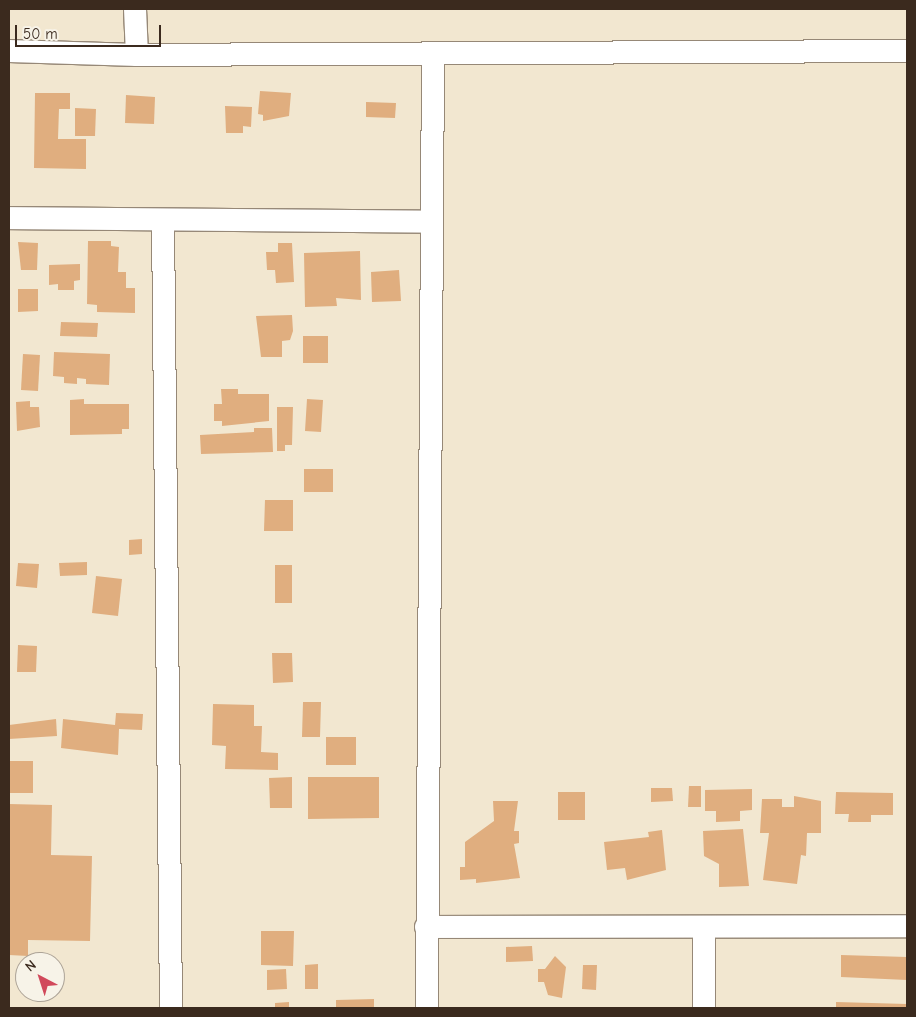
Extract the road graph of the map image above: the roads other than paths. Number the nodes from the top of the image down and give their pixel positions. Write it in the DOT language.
graph roads {
  1 [pos="135,9"];
  2 [pos="9,51"];
  3 [pos="907,51"];
  4 [pos="433,54"];
  5 [pos="137,55"];
  6 [pos="9,218"];
  7 [pos="163,220"];
  8 [pos="429,222"];
  9 [pos="907,926"];
  10 [pos="426,927"];
  11 [pos="704,927"];
  12 [pos="171,1008"];
  13 [pos="427,1008"];
  14 [pos="704,1008"];
  1 -- 5 [label="street"];
  2 -- 5 [label="street"];
  3 -- 4 [label="street"];
  4 -- 5 [label="street"];
  4 -- 8 [label="street"];
  6 -- 7 [label="street"];
  7 -- 8 [label="street"];
  7 -- 12 [label="street"];
  8 -- 10 [label="street"];
  9 -- 11 [label="street"];
  10 -- 11 [label="street"];
  10 -- 13 [label="street"];
  11 -- 14 [label="street"];
}
